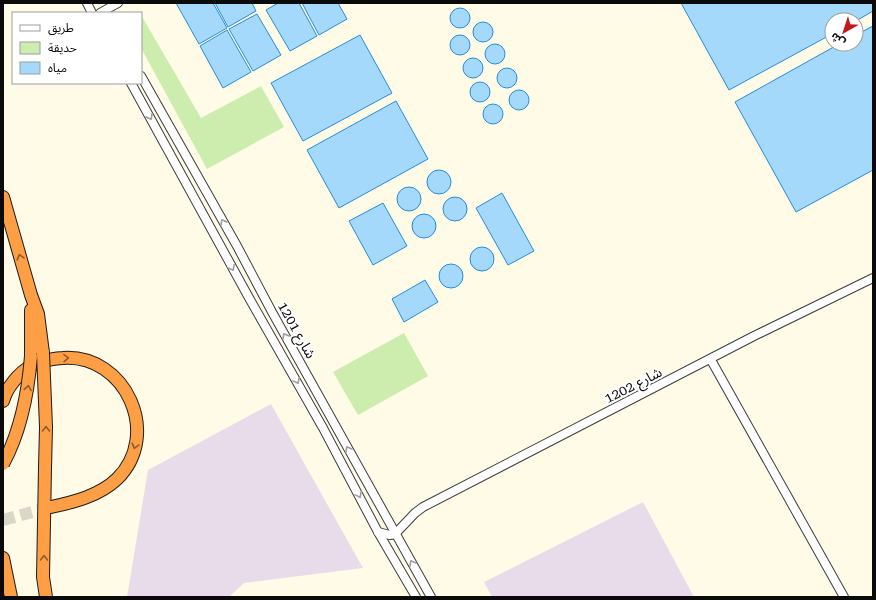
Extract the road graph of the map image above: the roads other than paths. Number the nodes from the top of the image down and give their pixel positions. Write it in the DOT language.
graph roads {
  1 [pos="87,3"];
  2 [pos="118,3"];
  3 [pos="103,10"];
  4 [pos="92,12"];
  5 [pos="142,78"];
  6 [pos="132,84"];
  7 [pos="3,197"];
  8 [pos="873,278"];
  9 [pos="31,295"];
  10 [pos="295,354"];
  11 [pos="285,360"];
  12 [pos="711,360"];
  13 [pos="3,400"];
  14 [pos="3,464"];
  15 [pos="51,507"];
  16 [pos="407,520"];
  17 [pos="388,521"];
  18 [pos="378,532"];
  19 [pos="395,534"];
  20 [pos="3,558"];
  21 [pos="11,597"];
  22 [pos="46,597"];
  23 [pos="416,597"];
  24 [pos="431,597"];
  25 [pos="844,597"];
  1 -- 4 [label="street"];
  2 -- 3 [label="street"];
  10 -- 5 [label="street, شارع 1201, one-way"];
  6 -- 11 [label="street, شارع 1201, one-way"];
  9 -- 7 [label="highway, one-way"];
  8 -- 12 [label="street, شارع 1202"];
  14 -- 9 [label="highway, one-way, bridge"];
  22 -- 9 [label="highway, one-way, bridge"];
  10 -- 11 [label="street"];
  17 -- 10 [label="street, شارع 1201, one-way"];
  11 -- 18 [label="street, شارع 1201, one-way"];
  12 -- 16 [label="street, شارع 1202"];
  12 -- 25 [label="street"];
  13 -- 15 [label="highway, one-way"];
  16 -- 17 [label="street"];
  16 -- 19 [label="street, شارع 1202"];
  17 -- 19 [label="street, شارع 1201"];
  18 -- 19 [label="street"];
  18 -- 23 [label="street, شارع 1201"];
  24 -- 19 [label="street, شارع 1201, one-way"];
  20 -- 21 [label="highway"];
}
